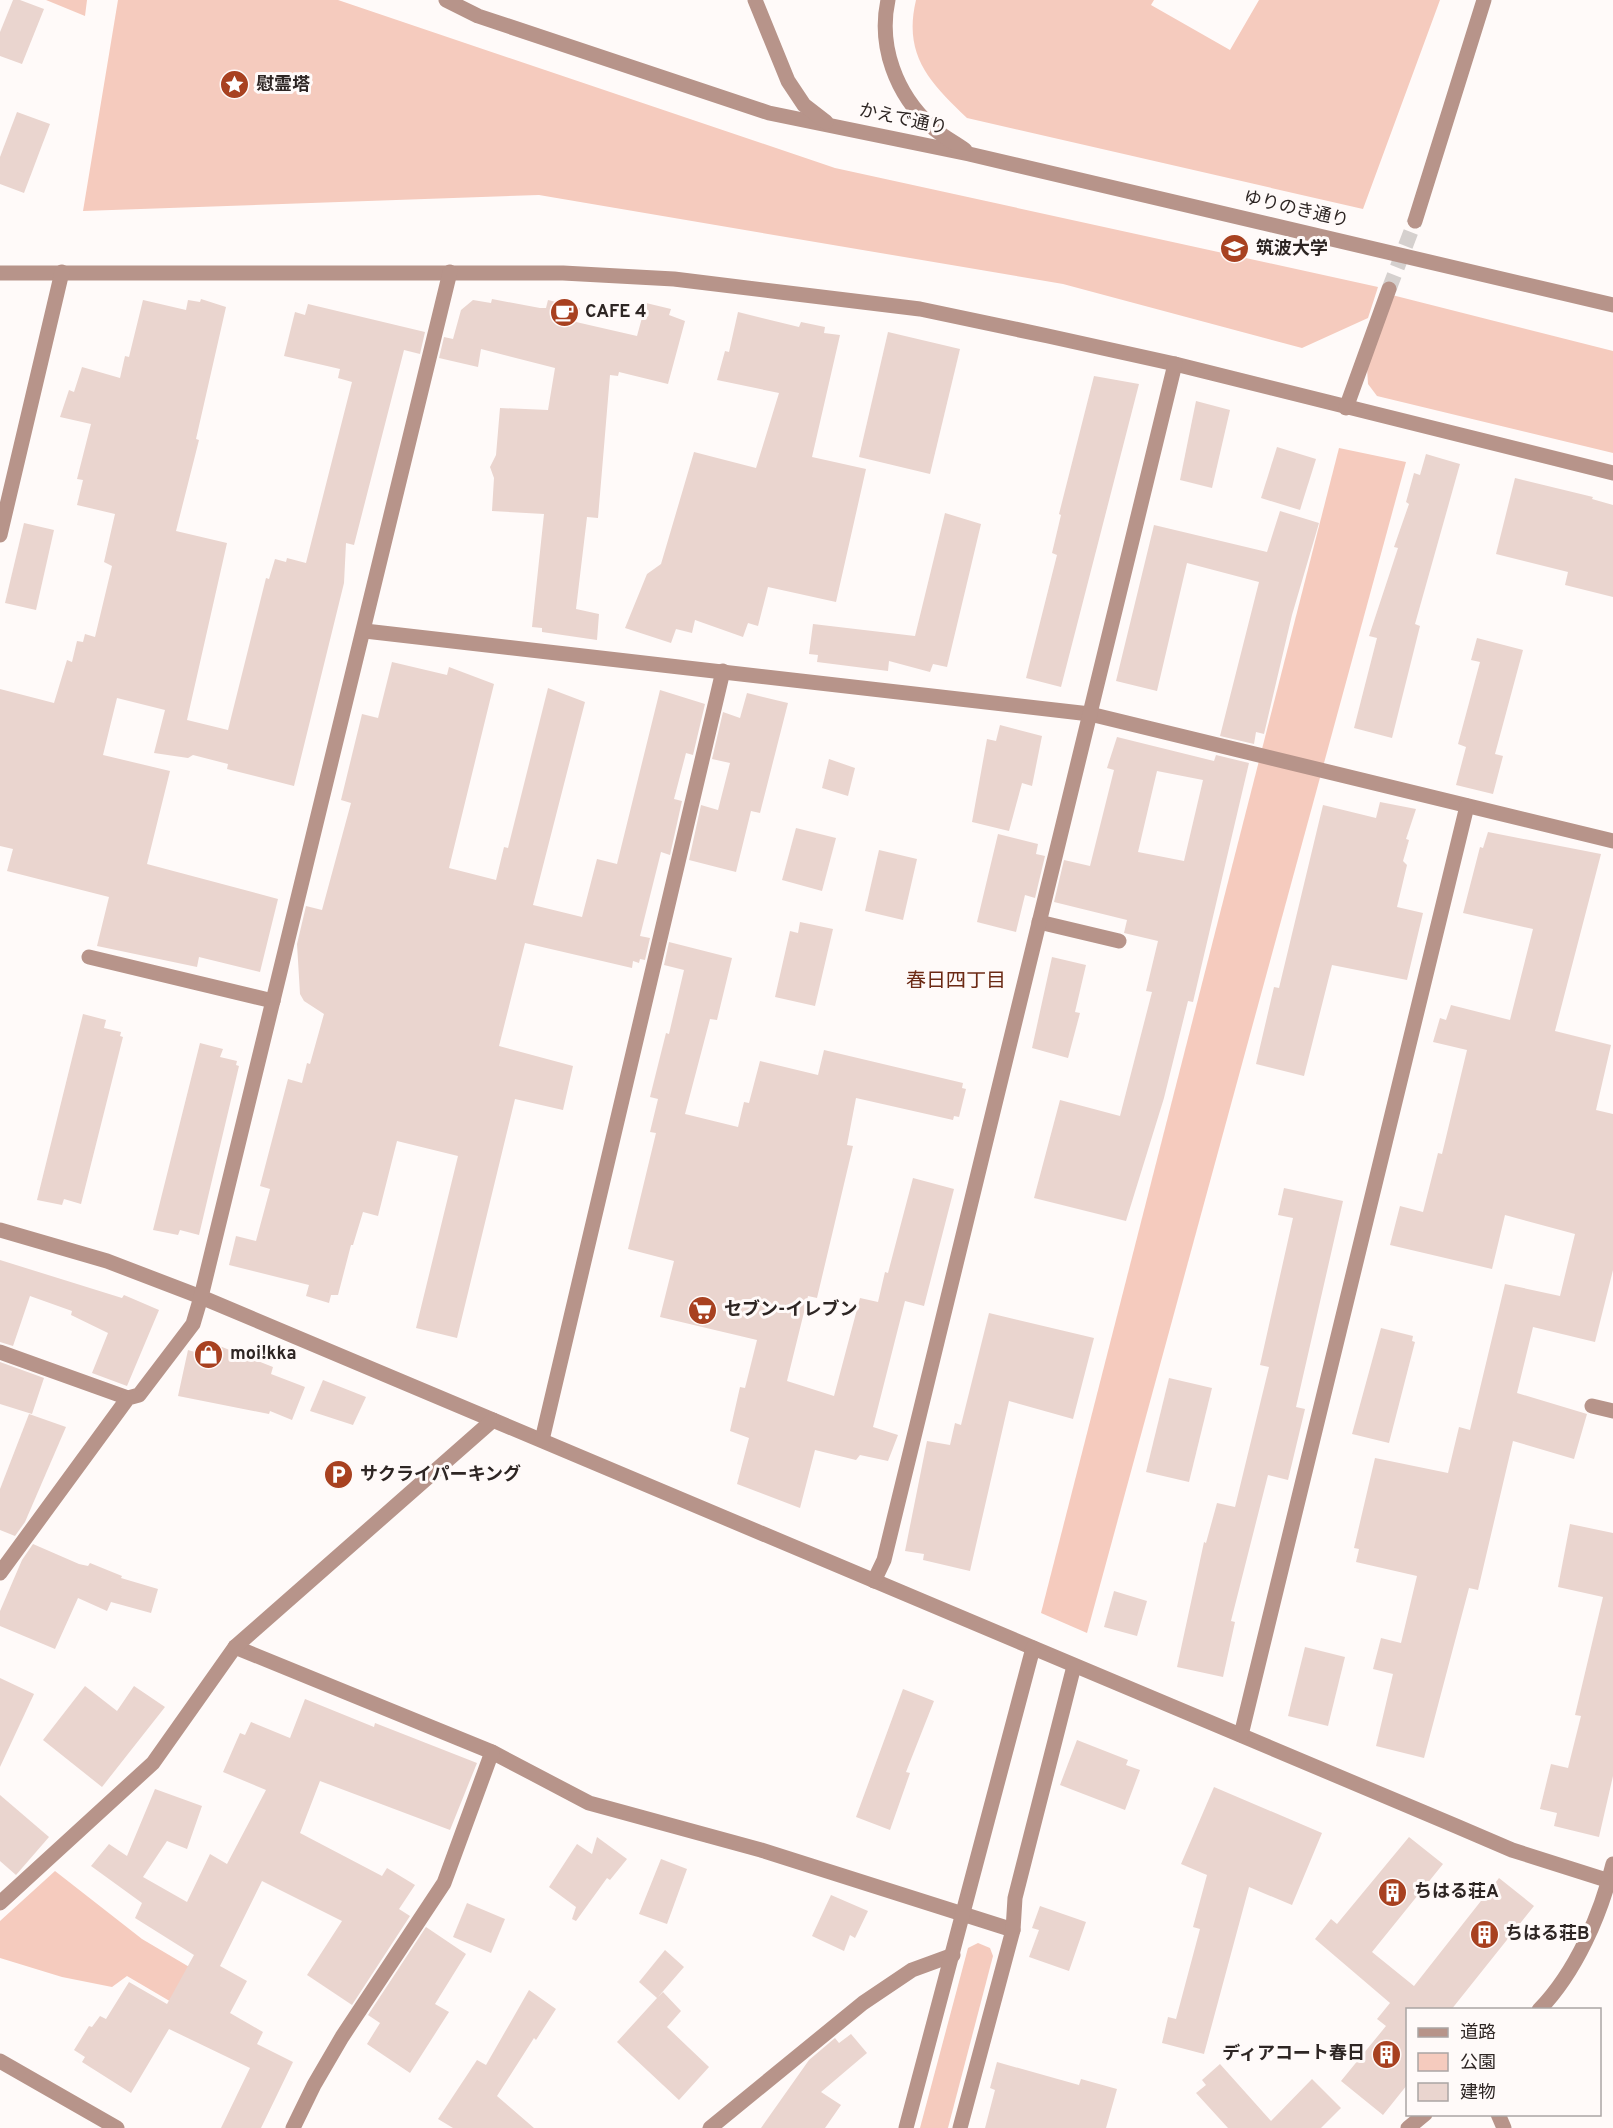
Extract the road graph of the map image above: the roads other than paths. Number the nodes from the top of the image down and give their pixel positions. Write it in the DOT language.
graph roads {
  1 [pos="446,0"];
  2 [pos="755,0"];
  3 [pos="888,0"];
  4 [pos="1484,0"];
  5 [pos="828,124"];
  6 [pos="969,154"];
  7 [pos="1415,221"];
  8 [pos="62,272"];
  9 [pos="450,272"];
  10 [pos="0,273"];
  11 [pos="1389,289"];
  12 [pos="1613,305"];
  13 [pos="1175,363"];
  14 [pos="1346,408"];
  15 [pos="1613,472"];
  16 [pos="0,535"];
  17 [pos="364,631"];
  18 [pos="723,671"];
  19 [pos="1089,714"];
  20 [pos="1467,806"];
  21 [pos="1613,841"];
  22 [pos="1039,922"];
  23 [pos="1119,941"];
  24 [pos="88,957"];
  25 [pos="273,1001"];
  26 [pos="0,1230"];
  27 [pos="201,1296"];
  28 [pos="0,1352"];
  29 [pos="128,1398"];
  30 [pos="1592,1406"];
  31 [pos="1613,1411"];
  32 [pos="493,1420"];
  33 [pos="542,1440"];
  34 [pos="0,1573"];
  35 [pos="874,1581"];
  36 [pos="235,1647"];
  37 [pos="1033,1648"];
  38 [pos="1074,1666"];
  39 [pos="1241,1734"];
  40 [pos="492,1752"];
  41 [pos="1613,1864"];
  42 [pos="1611,1881"];
  43 [pos="0,1903"];
  44 [pos="964,1915"];
  45 [pos="1013,1930"];
  46 [pos="953,1955"];
  47 [pos="1540,2008"];
  48 [pos="0,2061"];
  49 [pos="1424,2116"];
  50 [pos="117,2128"];
  51 [pos="293,2128"];
  52 [pos="710,2128"];
  53 [pos="906,2128"];
  54 [pos="960,2128"];
  55 [pos="1408,2128"];
  1 -- 5 [label="street, かえで通り"];
  2 -- 5 [label="street"];
  3 -- 6 [label="street"];
  4 -- 7 [label="street"];
  5 -- 6 [label="street, かえで通り"];
  6 -- 12 [label="street, ゆりのき通り"];
  8 -- 9 [label="street"];
  8 -- 10 [label="street"];
  8 -- 16 [label="street"];
  9 -- 13 [label="street"];
  9 -- 17 [label="street"];
  11 -- 14 [label="street"];
  13 -- 14 [label="street"];
  13 -- 19 [label="street"];
  14 -- 15 [label="street"];
  17 -- 18 [label="street"];
  17 -- 25 [label="street"];
  18 -- 19 [label="street"];
  18 -- 33 [label="street"];
  19 -- 20 [label="street"];
  19 -- 22 [label="street"];
  20 -- 21 [label="street"];
  20 -- 39 [label="street"];
  22 -- 23 [label="street"];
  22 -- 35 [label="street"];
  24 -- 25 [label="street"];
  25 -- 27 [label="street"];
  26 -- 27 [label="street"];
  27 -- 29 [label="street"];
  27 -- 32 [label="street"];
  28 -- 29 [label="street"];
  29 -- 34 [label="street"];
  30 -- 31 [label="street"];
  32 -- 33 [label="street"];
  32 -- 36 [label="street"];
  33 -- 35 [label="street"];
  35 -- 37 [label="street"];
  36 -- 40 [label="street"];
  36 -- 43 [label="street"];
  37 -- 38 [label="street"];
  37 -- 44 [label="street"];
  38 -- 39 [label="street"];
  38 -- 45 [label="street"];
  39 -- 42 [label="street"];
  40 -- 44 [label="street"];
  40 -- 51 [label="street"];
  41 -- 42 [label="street"];
  42 -- 47 [label="street"];
  44 -- 45 [label="street"];
  44 -- 46 [label="street"];
  45 -- 54 [label="street"];
  46 -- 52 [label="street"];
  46 -- 53 [label="street"];
  48 -- 50 [label="street"];
  49 -- 55 [label="street"];
}
